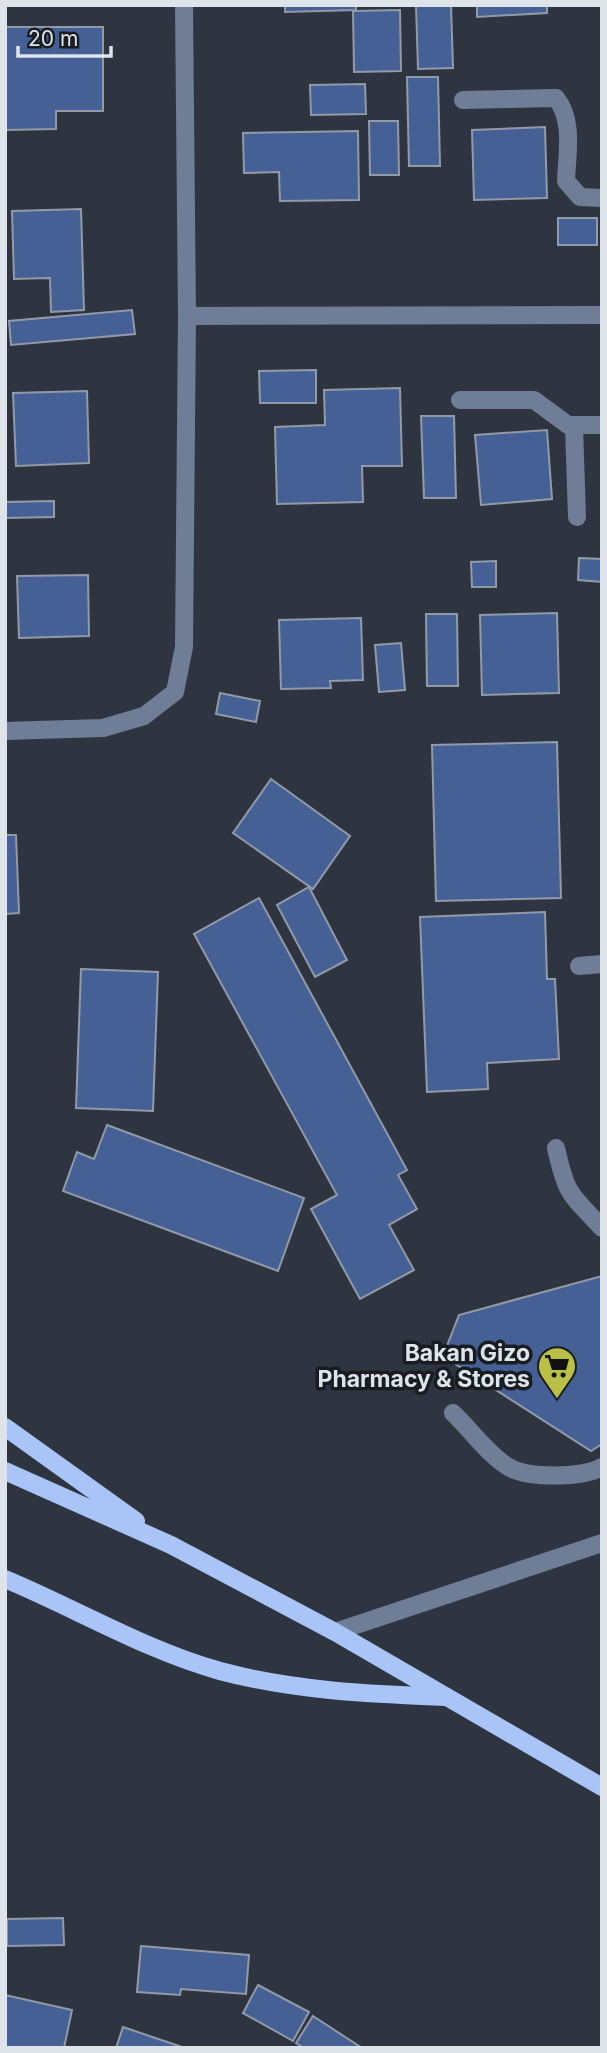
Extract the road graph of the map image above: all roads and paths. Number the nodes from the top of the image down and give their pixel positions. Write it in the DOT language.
graph roads {
  1 [pos="184,5"];
  2 [pos="463,100"];
  3 [pos="602,198"];
  4 [pos="602,315"];
  5 [pos="187,316"];
  6 [pos="460,400"];
  7 [pos="602,425"];
  8 [pos="574,426"];
  9 [pos="577,517"];
  10 [pos="5,730"];
  11 [pos="602,964"];
  12 [pos="579,966"];
  13 [pos="556,1148"];
  14 [pos="602,1228"];
  15 [pos="453,1412"];
  16 [pos="5,1427"];
  17 [pos="602,1467"];
  18 [pos="5,1471"];
  19 [pos="602,1543"];
  20 [pos="171,1545"];
  21 [pos="5,1579"];
  22 [pos="335,1632"];
  23 [pos="449,1697"];
  24 [pos="602,1787"];
  1 -- 5 [label="street"];
  2 -- 3 [label="street"];
  4 -- 5 [label="street"];
  5 -- 10 [label="street"];
  6 -- 8 [label="street"];
  7 -- 8 [label="street"];
  8 -- 9 [label="street"];
  11 -- 12 [label="street"];
  13 -- 14 [label="street"];
  15 -- 17 [label="street"];
  16 -- 20 [label="main road"];
  18 -- 20 [label="main road"];
  19 -- 22 [label="street"];
  20 -- 22 [label="main road"];
  21 -- 23 [label="main road"];
  22 -- 23 [label="main road"];
  23 -- 24 [label="main road"];
}
